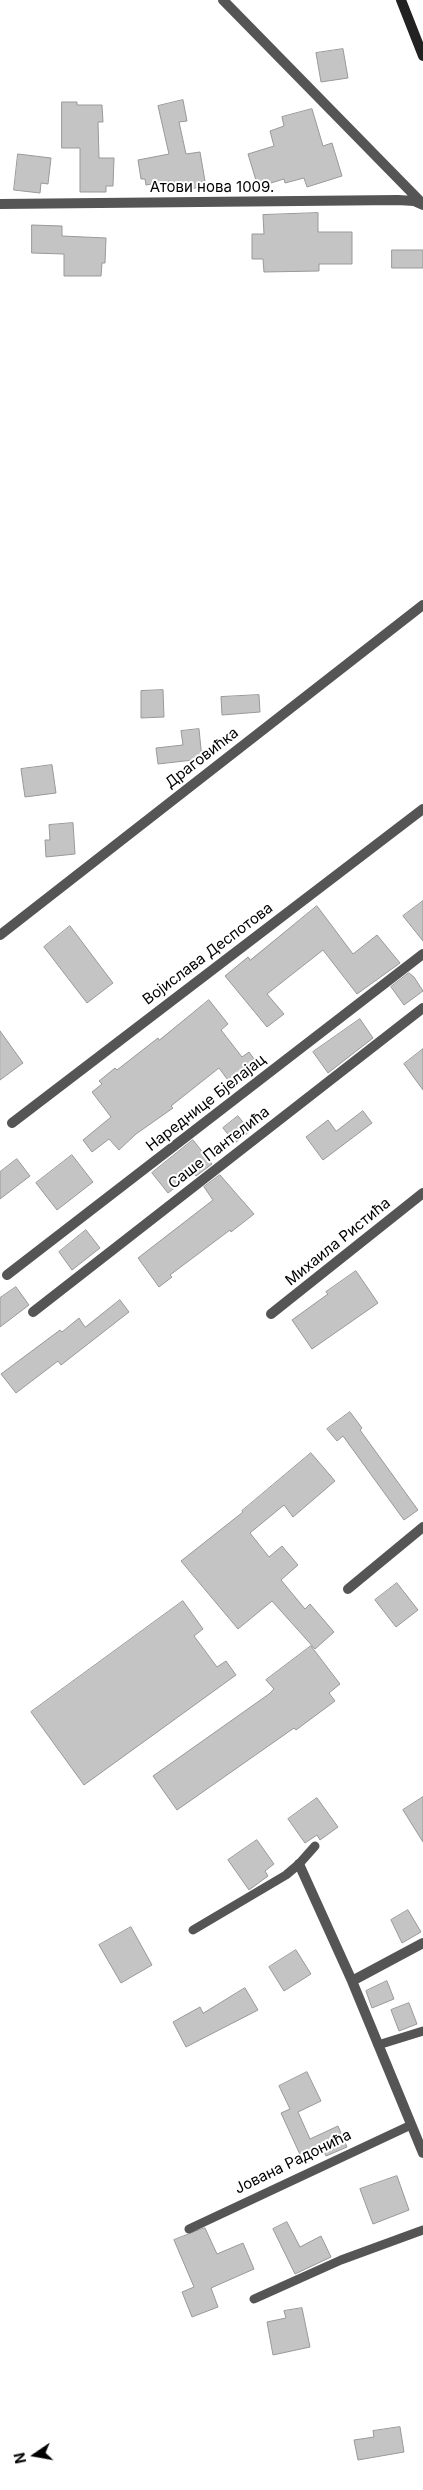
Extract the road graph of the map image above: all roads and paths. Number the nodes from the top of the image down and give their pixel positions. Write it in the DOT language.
graph roads {
  1 [pos="223,0"];
  2 [pos="401,0"];
  3 [pos="423,56"];
  4 [pos="0,204"];
  5 [pos="423,204"];
  6 [pos="423,605"];
  7 [pos="423,809"];
  8 [pos="0,935"];
  9 [pos="423,954"];
  10 [pos="423,1008"];
  11 [pos="12,1123"];
  12 [pos="423,1193"];
  13 [pos="7,1275"];
  14 [pos="33,1312"];
  15 [pos="271,1314"];
  16 [pos="423,1527"];
  17 [pos="348,1589"];
  18 [pos="314,1846"];
  19 [pos="299,1864"];
  20 [pos="192,1930"];
  21 [pos="423,1944"];
  22 [pos="352,1981"];
  23 [pos="423,2031"];
  24 [pos="378,2045"];
  25 [pos="411,2125"];
  26 [pos="423,2153"];
  27 [pos="189,2229"];
  28 [pos="423,2230"];
  29 [pos="254,2299"];
  1 -- 5 [label="street"];
  2 -- 3 [label="street"];
  4 -- 5 [label="street, Атови нова 1009."];
  6 -- 8 [label="street, Драговићка"];
  7 -- 11 [label="street, Војислава Деспотова"];
  9 -- 13 [label="street, Нареднице Бјелајац"];
  10 -- 14 [label="street, Саше Пантелића"];
  12 -- 15 [label="street, Михаила Ристића"];
  16 -- 17 [label="street"];
  18 -- 19 [label="lane"];
  19 -- 20 [label="lane"];
  19 -- 22 [label="street"];
  21 -- 22 [label="street"];
  22 -- 24 [label="street"];
  23 -- 24 [label="lane"];
  24 -- 25 [label="street"];
  25 -- 26 [label="street"];
  25 -- 27 [label="lane, Јована Радонића"];
  28 -- 29 [label="lane"];
}
